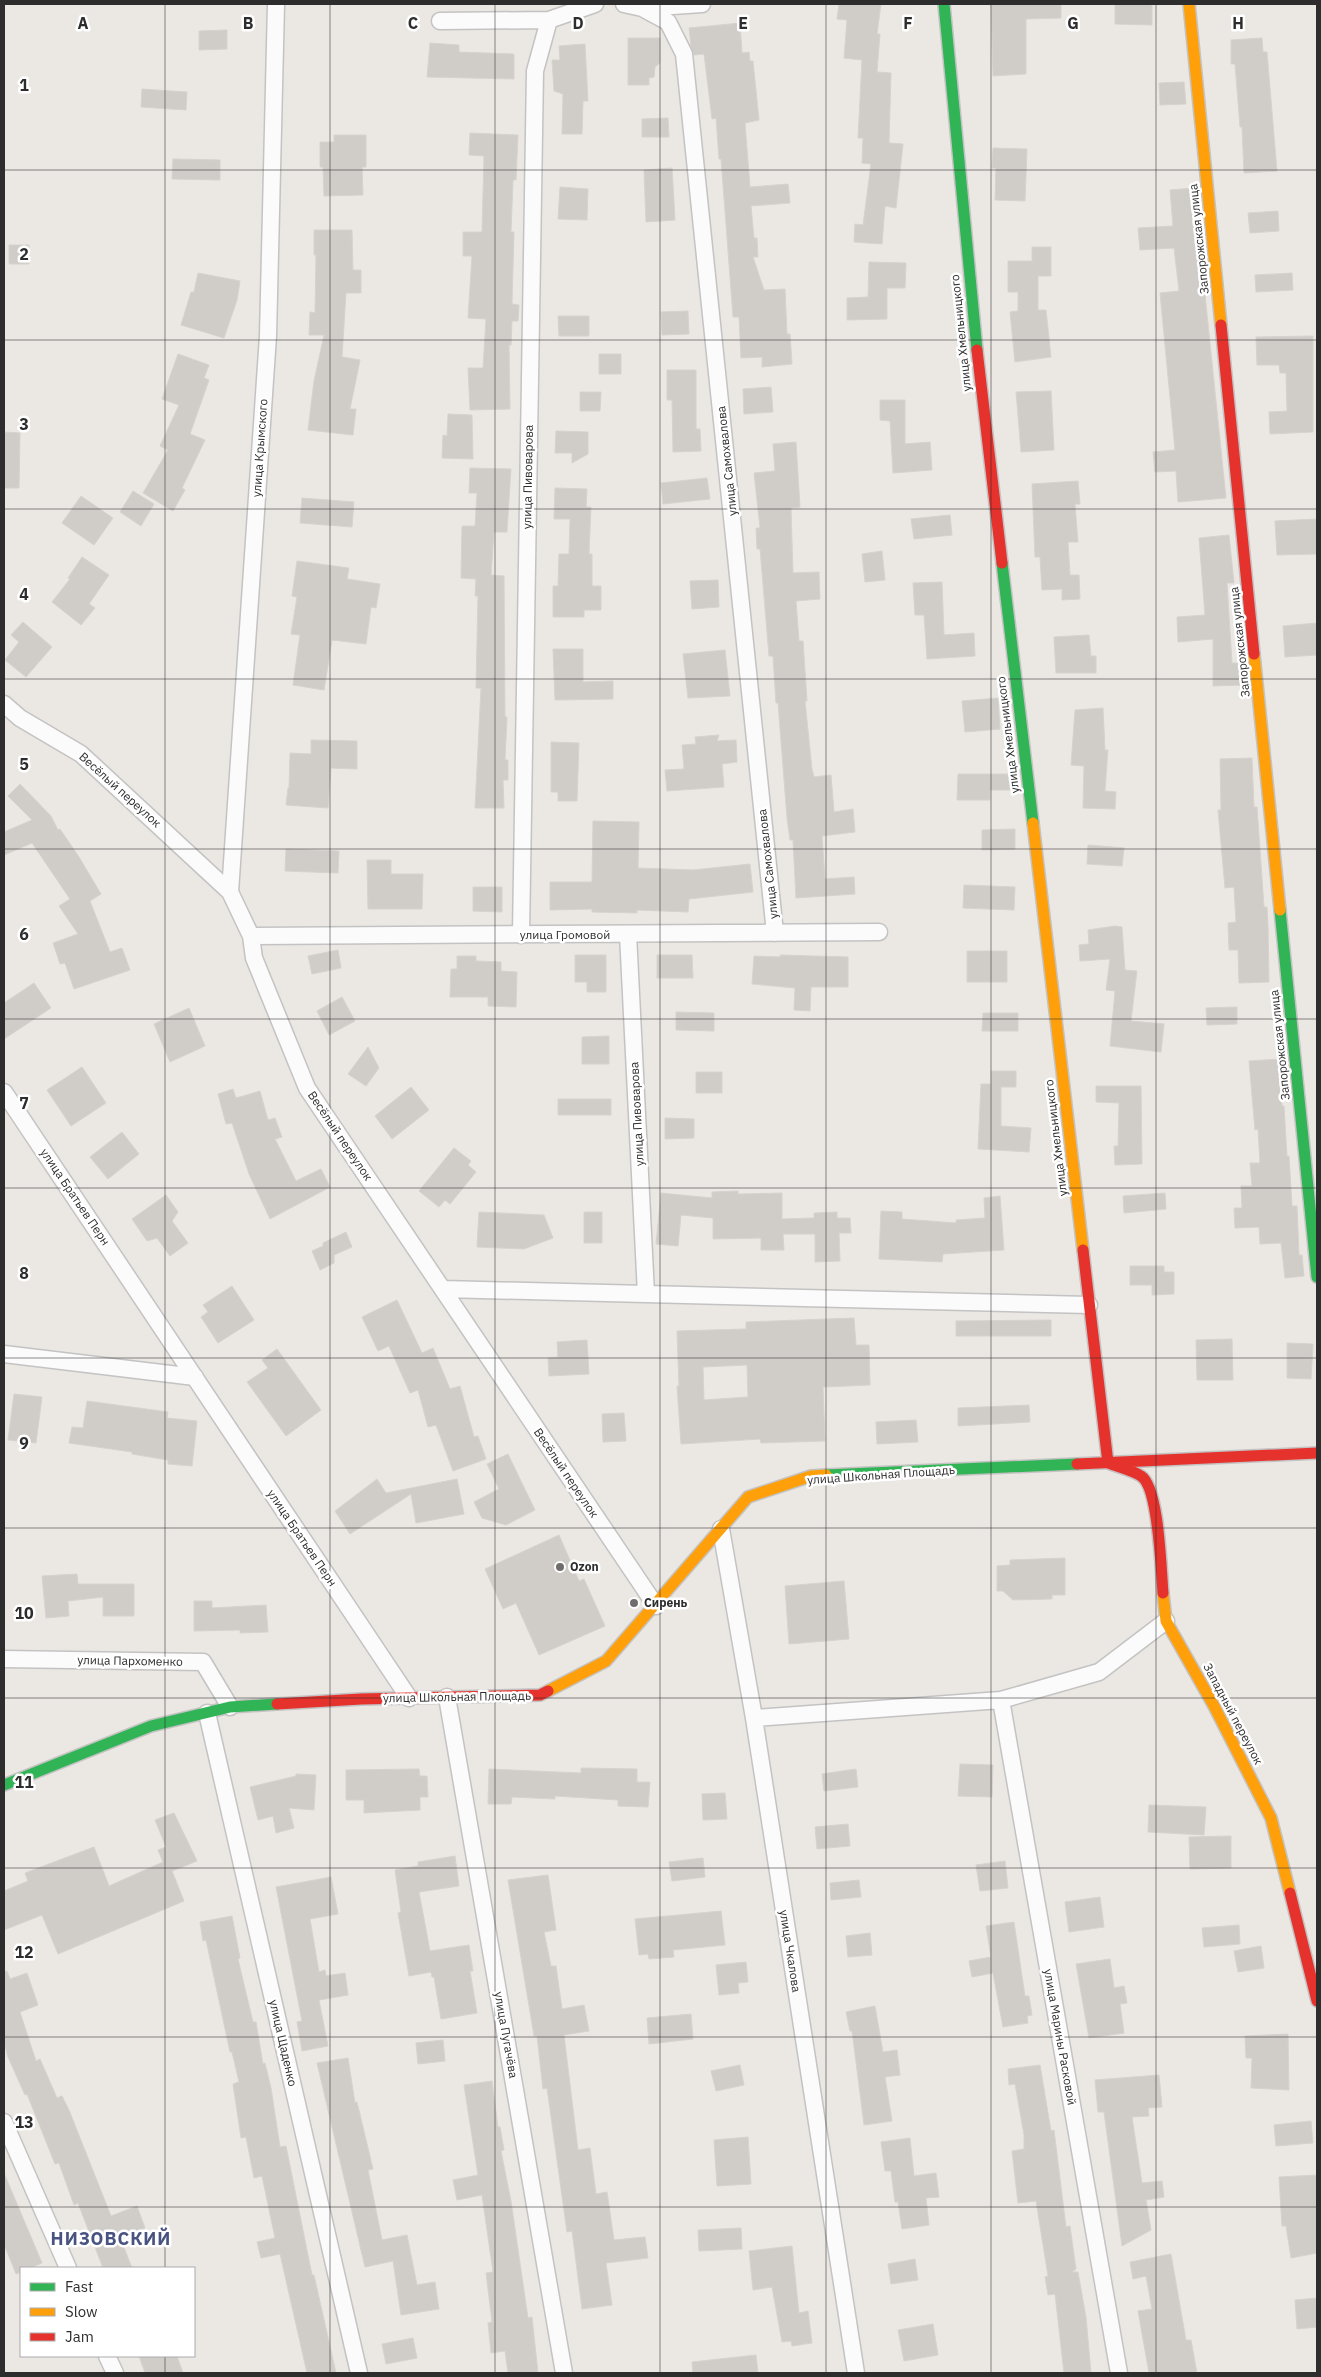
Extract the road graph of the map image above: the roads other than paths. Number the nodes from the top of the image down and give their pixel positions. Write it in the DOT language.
graph roads {
  1 [pos="276,4"];
  2 [pos="595,4"];
  3 [pos="624,4"];
  4 [pos="702,4"];
  5 [pos="944,4"];
  6 [pos="1189,4"];
  7 [pos="642,8"];
  8 [pos="549,20"];
  9 [pos="440,21"];
  10 [pos="4,704"];
  11 [pos="230,892"];
  12 [pos="879,932"];
  13 [pos="775,933"];
  14 [pos="628,934"];
  15 [pos="521,935"];
  16 [pos="251,936"];
  17 [pos="4,1092"];
  18 [pos="1317,1277"];
  19 [pos="443,1289"];
  20 [pos="646,1294"];
  21 [pos="1089,1305"];
  22 [pos="4,1354"];
  23 [pos="195,1377"];
  24 [pos="1317,1453"];
  25 [pos="1108,1463"];
  26 [pos="721,1529"];
  27 [pos="656,1606"];
  28 [pos="1166,1621"];
  29 [pos="4,1659"];
  30 [pos="447,1697"];
  31 [pos="409,1698"];
  32 [pos="1001,1700"];
  33 [pos="230,1708"];
  34 [pos="207,1713"];
  35 [pos="754,1718"];
  36 [pos="4,1785"];
  37 [pos="1317,2001"];
  38 [pos="4,2122"];
  39 [pos="68,2267"];
  40 [pos="107,2357"];
  41 [pos="115,2373"];
  42 [pos="359,2373"];
  43 [pos="564,2373"];
  44 [pos="856,2373"];
  45 [pos="1119,2373"];
  1 -- 11 [label="street, улица Крымского"];
  2 -- 8 [label="street"];
  3 -- 7 [label="street"];
  4 -- 7 [label="street"];
  5 -- 21 [label="street, улица Хмельницкого"];
  6 -- 18 [label="street, Запорожская улица"];
  7 -- 13 [label="street, улица Самохвалова"];
  8 -- 9 [label="street"];
  8 -- 15 [label="street, улица Пивоварова"];
  10 -- 11 [label="street, Весёлый переулок"];
  11 -- 16 [label="street, Весёлый переулок"];
  12 -- 13 [label="street, улица Громовой"];
  13 -- 14 [label="street, улица Громовой"];
  14 -- 15 [label="street, улица Громовой"];
  14 -- 20 [label="street, улица Пивоварова"];
  15 -- 16 [label="street, улица Громовой"];
  16 -- 19 [label="street, Весёлый переулок"];
  17 -- 23 [label="street, улица Братьев Перн"];
  19 -- 20 [label="street"];
  19 -- 27 [label="street, Весёлый переулок"];
  20 -- 21 [label="street"];
  21 -- 25 [label="street, улица Хмельницкого"];
  22 -- 23 [label="street"];
  23 -- 31 [label="street, улица Братьев Перн"];
  24 -- 25 [label="street, улица Школьная Площадь"];
  25 -- 26 [label="street, улица Школьная Площадь"];
  25 -- 28 [label="street, Западный переулок"];
  26 -- 27 [label="street, улица Школьная Площадь"];
  26 -- 35 [label="street, улица Чкалова"];
  27 -- 30 [label="street, улица Школьная Площадь"];
  28 -- 32 [label="street"];
  28 -- 37 [label="street, Западный переулок"];
  29 -- 33 [label="street, улица Пархоменко"];
  30 -- 31 [label="street, улица Школьная Площадь"];
  30 -- 43 [label="street, улица Пугачёва"];
  31 -- 33 [label="street, улица Школьная Площадь"];
  32 -- 35 [label="street"];
  32 -- 45 [label="street, улица Марины Расковой"];
  33 -- 34 [label="street, улица Школьная Площадь"];
  34 -- 36 [label="street, улица Школьная Площадь"];
  34 -- 42 [label="street, улица Щаденко"];
  35 -- 44 [label="street, улица Чкалова"];
  38 -- 39 [label="street"];
  40 -- 41 [label="street"];
}
